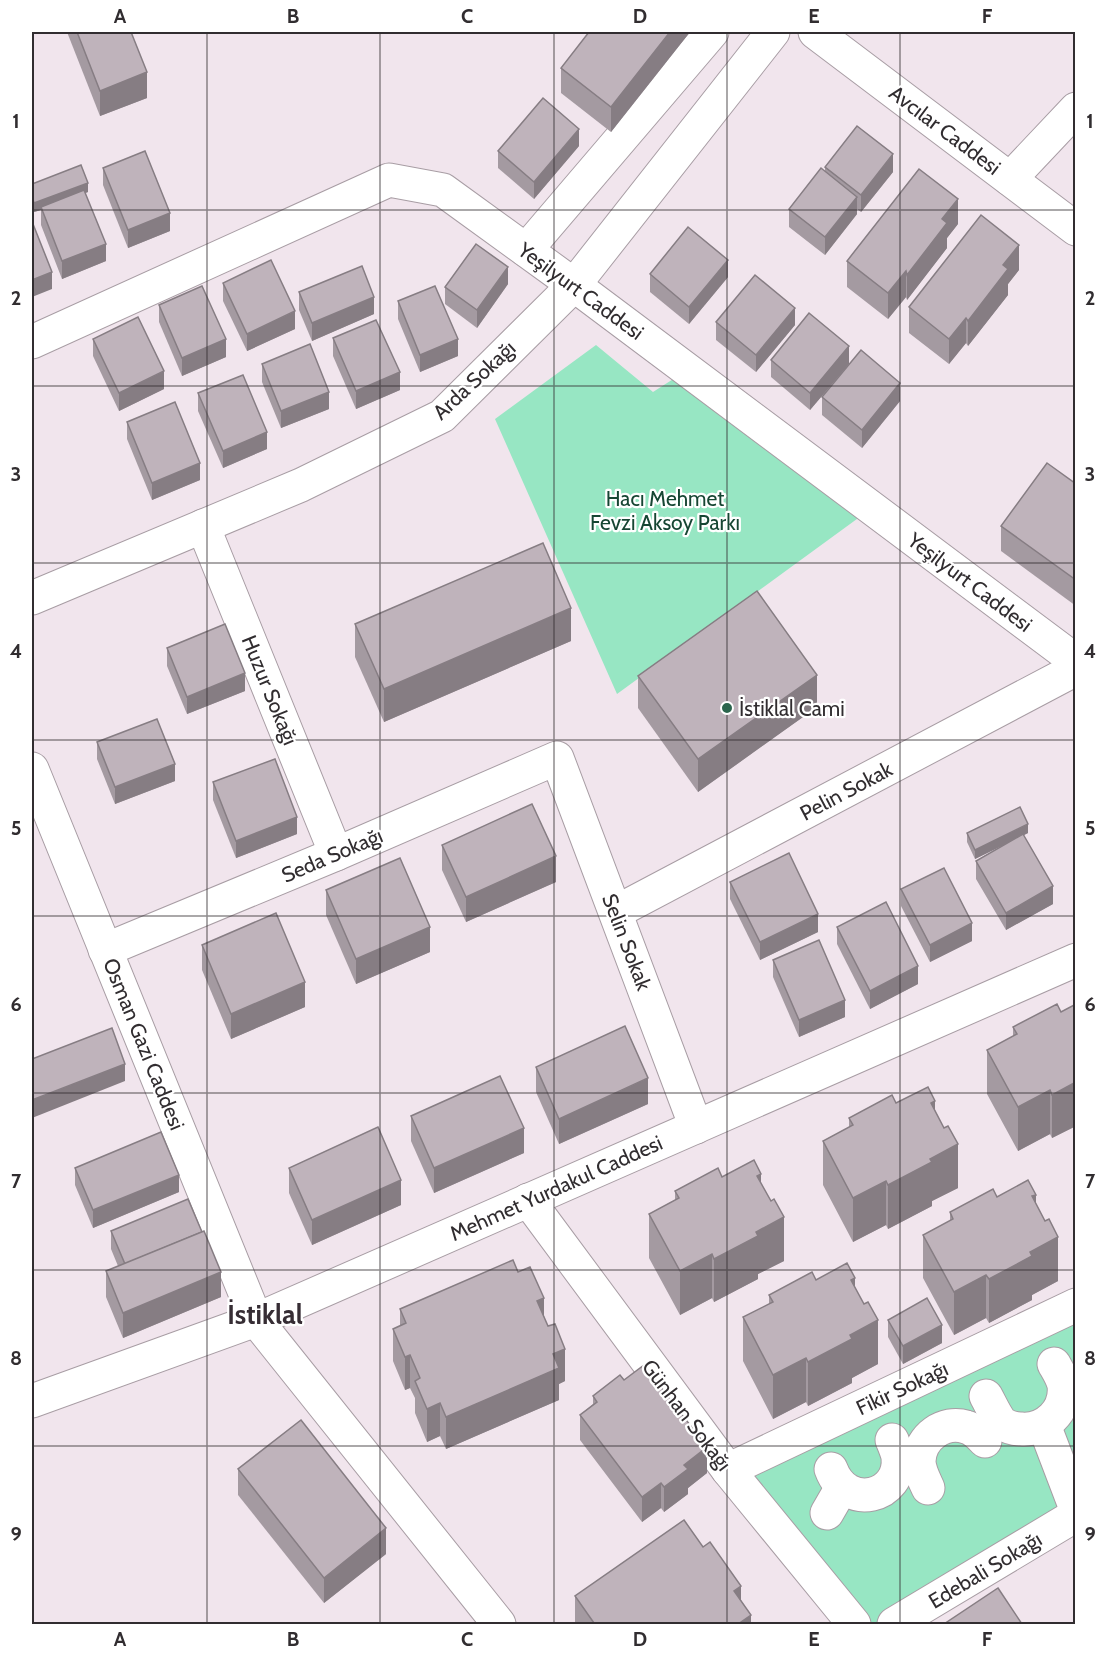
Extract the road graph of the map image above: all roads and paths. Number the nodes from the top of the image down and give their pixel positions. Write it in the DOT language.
graph roads {
  1 [pos="712,32"];
  2 [pos="773,32"];
  3 [pos="815,32"];
  4 [pos="1076,109"];
  5 [pos="1010,179"];
  6 [pos="1076,229"];
  7 [pos="526,250"];
  8 [pos="574,285"];
  9 [pos="32,342"];
  10 [pos="203,526"];
  11 [pos="32,598"];
  12 [pos="1076,661"];
  13 [pos="1076,669"];
  14 [pos="557,758"];
  15 [pos="32,769"];
  16 [pos="336,854"];
  17 [pos="616,912"];
  18 [pos="105,950"];
  19 [pos="1076,960"];
  20 [pos="696,1127"];
  21 [pos="528,1200"];
  22 [pos="1076,1305"];
  23 [pos="256,1320"];
  24 [pos="1054,1364"];
  25 [pos="986,1396"];
  26 [pos="32,1401"];
  27 [pos="1044,1425"];
  28 [pos="993,1442"];
  29 [pos="728,1470"];
  30 [pos="833,1490"];
  31 [pos="1076,1509"];
  32 [pos="1076,1515"];
  33 [pos="499,1624"];
  34 [pos="854,1624"];
  35 [pos="894,1624"];
  1 -- 7 [label="street"];
  2 -- 8 [label="street, Arda Sokağı"];
  3 -- 5 [label="street, Avcılar Caddesi"];
  4 -- 5 [label="street"];
  5 -- 6 [label="street, Avcılar Caddesi"];
  7 -- 8 [label="street, Yeşilyurt Caddesi"];
  7 -- 9 [label="street, Yeşilyurt Caddesi"];
  8 -- 10 [label="street, Arda Sokağı"];
  8 -- 12 [label="street, Yeşilyurt Caddesi"];
  10 -- 11 [label="street, Arda Sokağı"];
  10 -- 16 [label="street, Huzur Sokağı"];
  13 -- 17 [label="street, Pelin Sokak"];
  14 -- 16 [label="street, Seda Sokağı"];
  14 -- 17 [label="street, Selin Sokak"];
  15 -- 18 [label="street, Osman Gazi Caddesi"];
  16 -- 18 [label="street, Seda Sokağı"];
  17 -- 20 [label="street, Selin Sokak"];
  18 -- 23 [label="street, Osman Gazi Caddesi"];
  19 -- 20 [label="street, Mehmet Yurdakul Caddesi"];
  20 -- 21 [label="street, Mehmet Yurdakul Caddesi"];
  21 -- 23 [label="street, Mehmet Yurdakul Caddesi"];
  21 -- 29 [label="street, Günhan Sokağı"];
  22 -- 29 [label="street, Fikir Sokağı"];
  23 -- 26 [label="street, Mehmet Yurdakul Caddesi"];
  23 -- 33 [label="street, Osman Gazi Caddesi"];
  24 -- 27 [label="street"];
  25 -- 28 [label="street"];
  27 -- 28 [label="street"];
  27 -- 31 [label="street"];
  28 -- 30 [label="street"];
  29 -- 34 [label="street, Günhan Sokağı"];
  32 -- 35 [label="street, Edebali Sokağı"];
}
